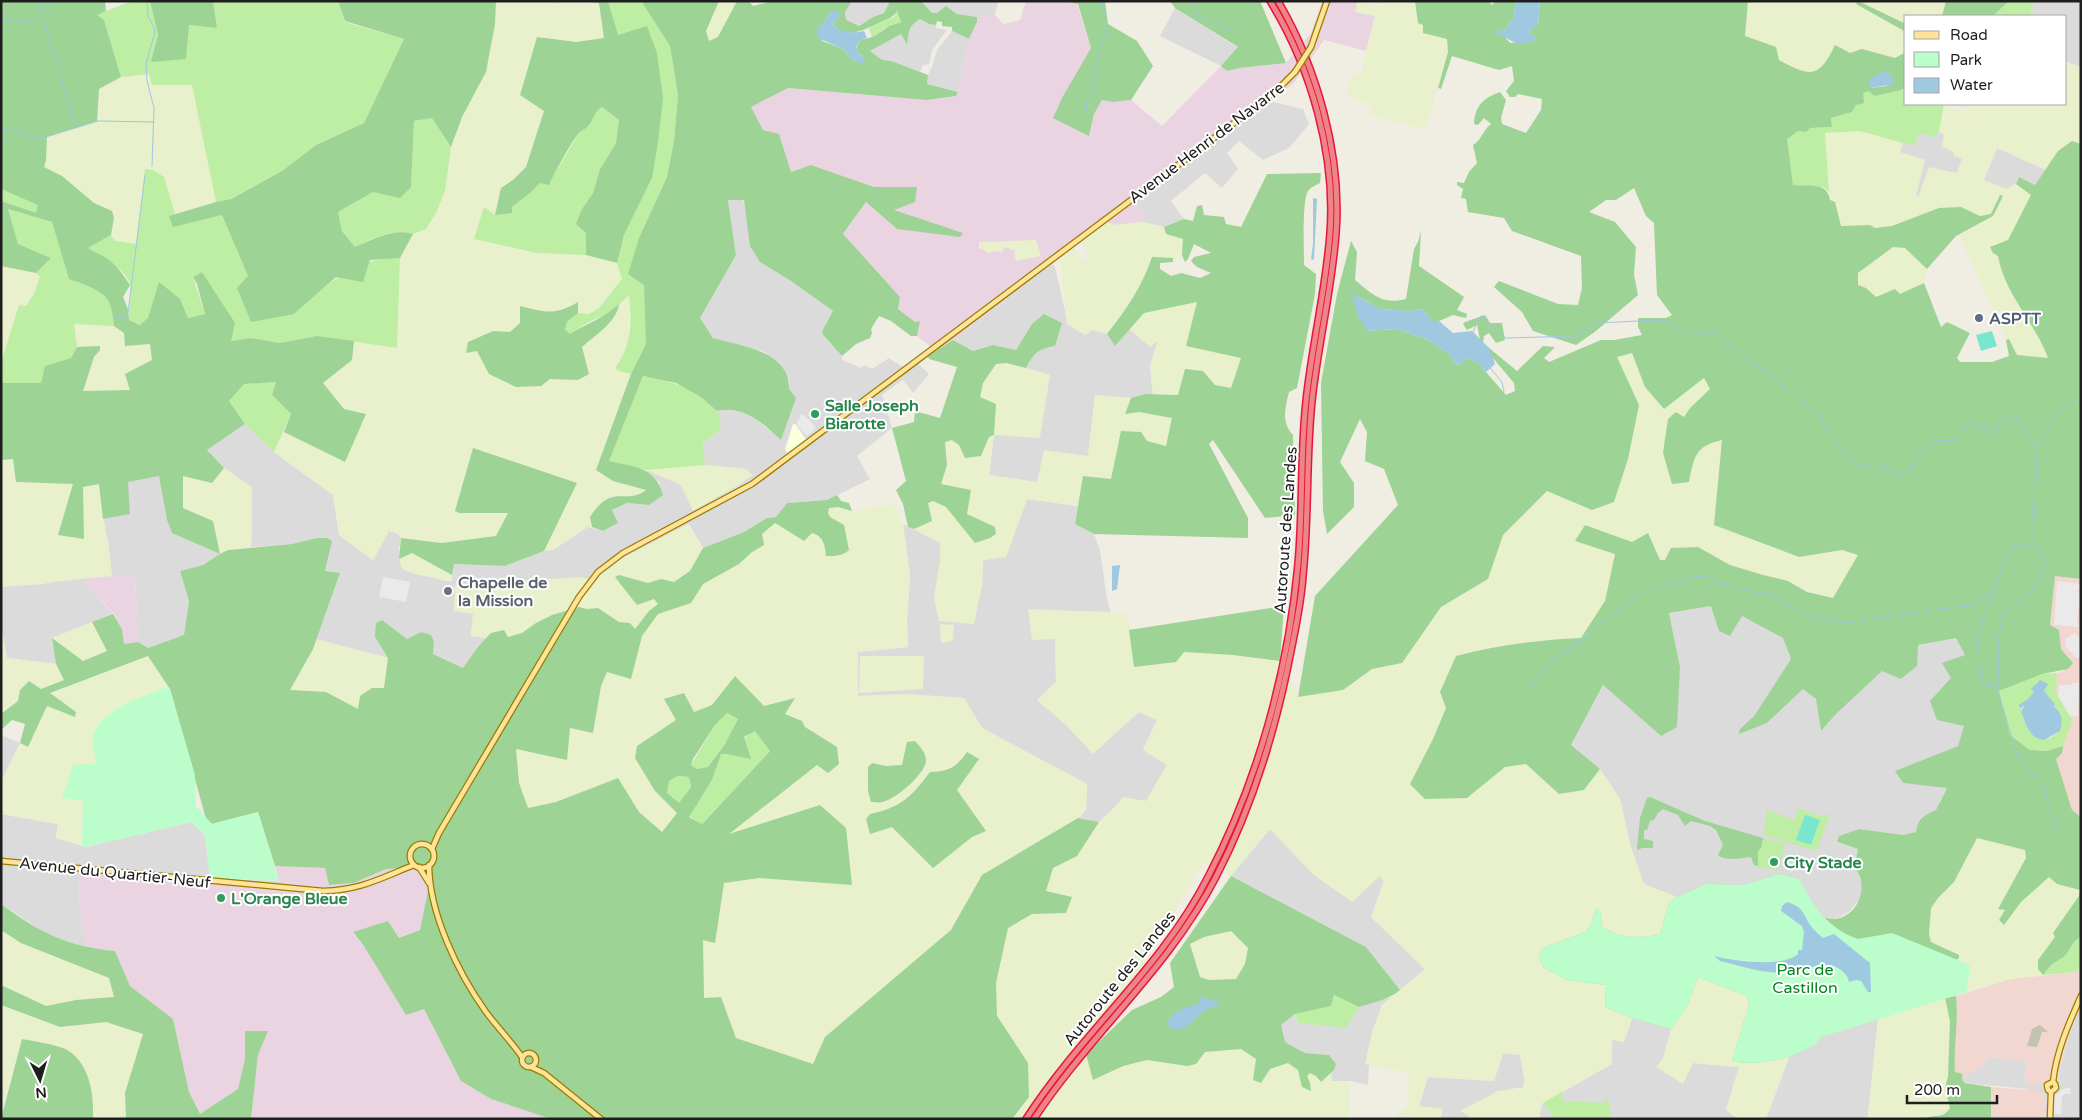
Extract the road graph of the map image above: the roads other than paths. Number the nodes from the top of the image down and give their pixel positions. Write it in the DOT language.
graph roads {
  1 [pos="1270,1"];
  2 [pos="1278,1"];
  3 [pos="1328,1"];
  4 [pos="439,833"];
  5 [pos="425,844"];
  6 [pos="432,849"];
  7 [pos="411,859"];
  8 [pos="1,861"];
  9 [pos="429,865"];
  10 [pos="417,866"];
  11 [pos="398,871"];
  12 [pos="431,888"];
  13 [pos="2081,996"];
  14 [pos="513,1044"];
  15 [pos="526,1053"];
  16 [pos="522,1057"];
  17 [pos="536,1061"];
  18 [pos="531,1066"];
  19 [pos="544,1073"];
  20 [pos="601,1119"];
  21 [pos="1026,1119"];
  22 [pos="1034,1119"];
  23 [pos="2050,1119"];
  1 -- 21 [label="highway, Autoroute des Landes"];
  2 -- 22 [label="highway, Autoroute des Landes"];
  3 -- 4 [label="main road, Avenue Henri de Navarre, bridge"];
  4 -- 5 [label="main road"];
  4 -- 6 [label="main road"];
  5 -- 6 [label="main road"];
  5 -- 7 [label="main road"];
  6 -- 9 [label="main road"];
  7 -- 10 [label="main road"];
  7 -- 11 [label="main road"];
  8 -- 11 [label="main road, Avenue du Quartier-Neuf"];
  9 -- 10 [label="main road"];
  9 -- 12 [label="main road"];
  10 -- 11 [label="main road"];
  10 -- 12 [label="main road"];
  12 -- 14 [label="main road"];
  13 -- 23 [label="main road"];
  14 -- 15 [label="main road"];
  14 -- 16 [label="main road"];
  15 -- 16 [label="main road"];
  15 -- 17 [label="main road"];
  16 -- 18 [label="main road"];
  17 -- 18 [label="main road"];
  17 -- 19 [label="main road"];
  18 -- 19 [label="main road"];
  19 -- 20 [label="main road"];
}
